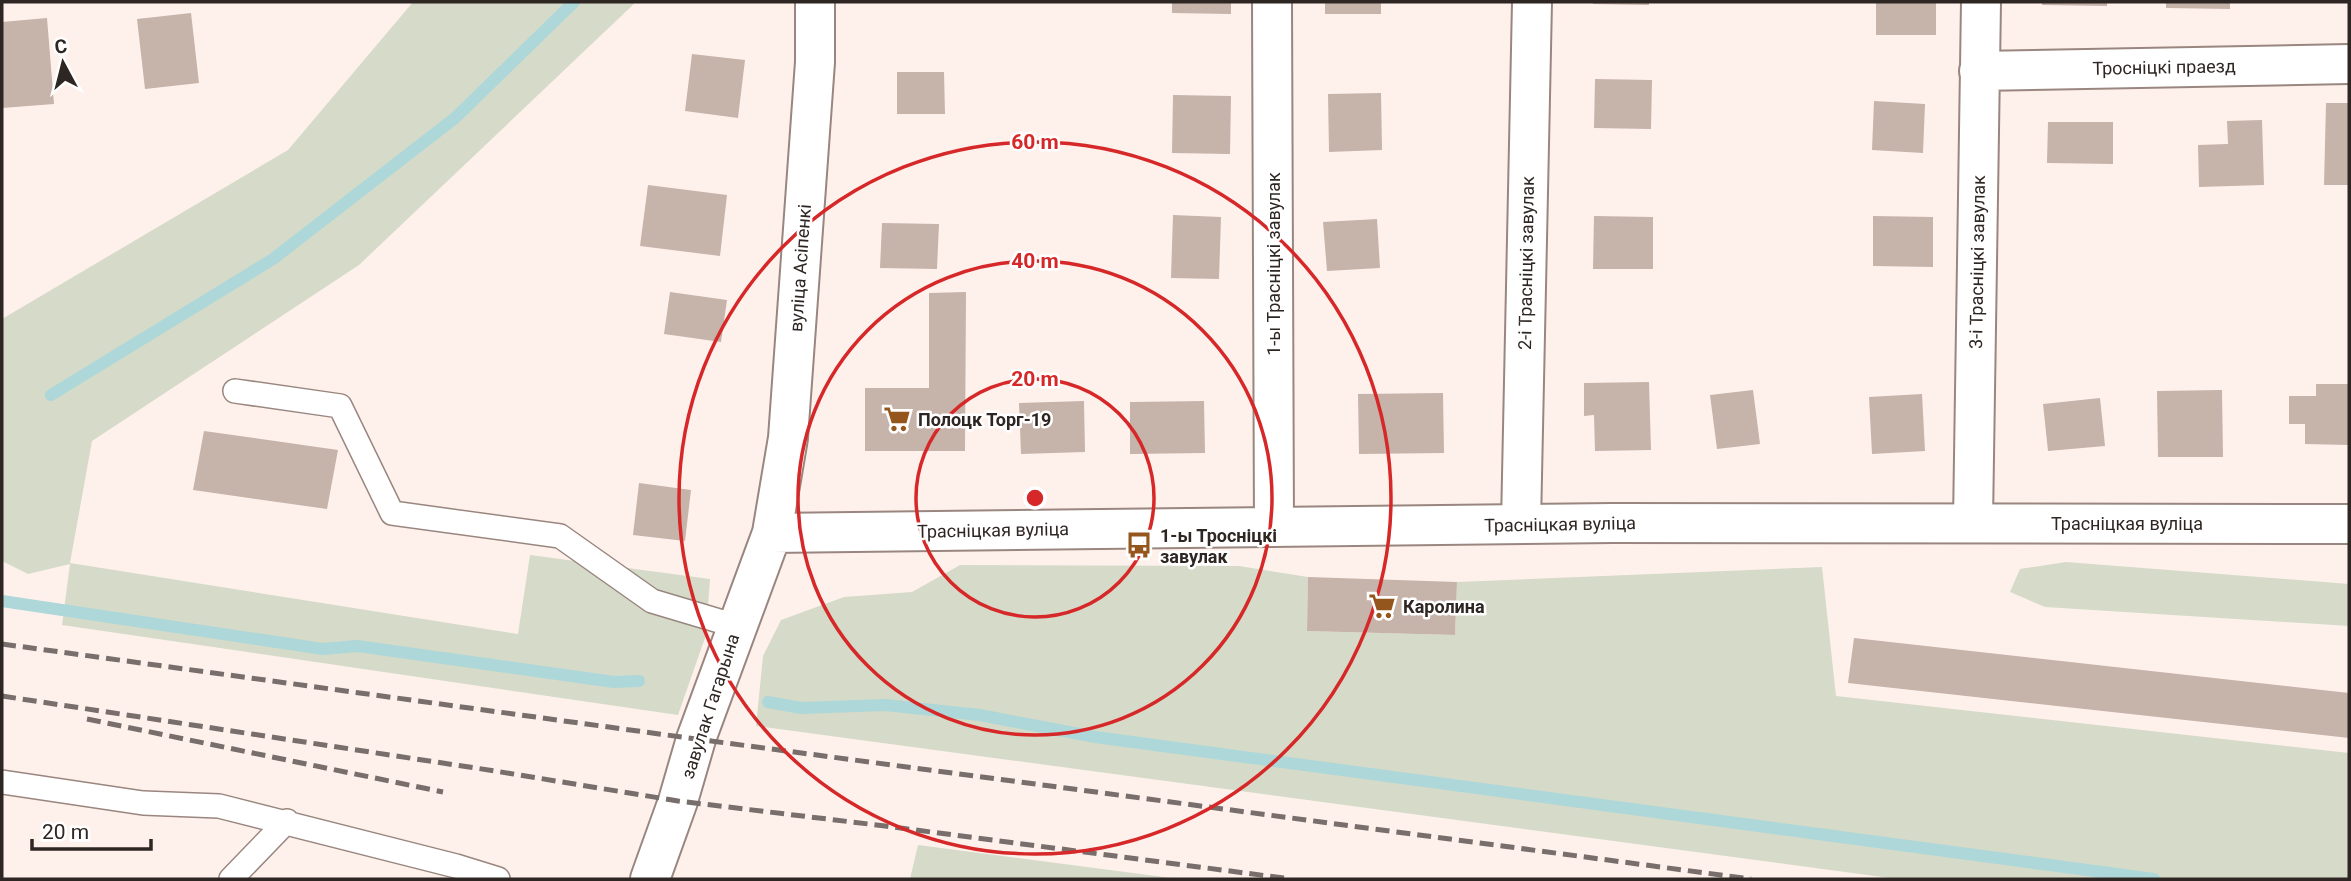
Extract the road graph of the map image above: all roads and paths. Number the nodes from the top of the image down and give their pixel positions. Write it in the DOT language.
graph roads {
  1 [pos="814,2"];
  2 [pos="1272,2"];
  3 [pos="1532,2"];
  4 [pos="1981,2"];
  5 [pos="2349,64"];
  6 [pos="1979,71"];
  7 [pos="235,391"];
  8 [pos="1973,523"];
  9 [pos="1521,524"];
  10 [pos="2349,524"];
  11 [pos="1274,527"];
  12 [pos="772,533"];
  13 [pos="736,626"];
  14 [pos="2,782"];
  15 [pos="287,821"];
  16 [pos="231,879"];
  17 [pos="498,879"];
  18 [pos="650,879"];
  1 -- 12 [label="street, вуліца Асіпенкі"];
  2 -- 11 [label="street, 1-ы Трасніцкі завулак"];
  3 -- 9 [label="street, 2-і Трасніцкі завулак"];
  4 -- 6 [label="street, 3-і Трасніцкі завулак"];
  5 -- 6 [label="street, Тросніцкі праезд"];
  6 -- 8 [label="street, 3-і Трасніцкі завулак"];
  7 -- 13 [label="lane"];
  8 -- 9 [label="street, Трасніцкая вуліца"];
  8 -- 10 [label="street, Трасніцкая вуліца"];
  9 -- 11 [label="street, Трасніцкая вуліца"];
  11 -- 12 [label="street, Трасніцкая вуліца"];
  12 -- 13 [label="street, завулак Гагарына"];
  13 -- 18 [label="street, завулак Гагарына"];
  14 -- 15 [label="lane"];
  15 -- 16 [label="lane"];
  15 -- 17 [label="lane"];
}
